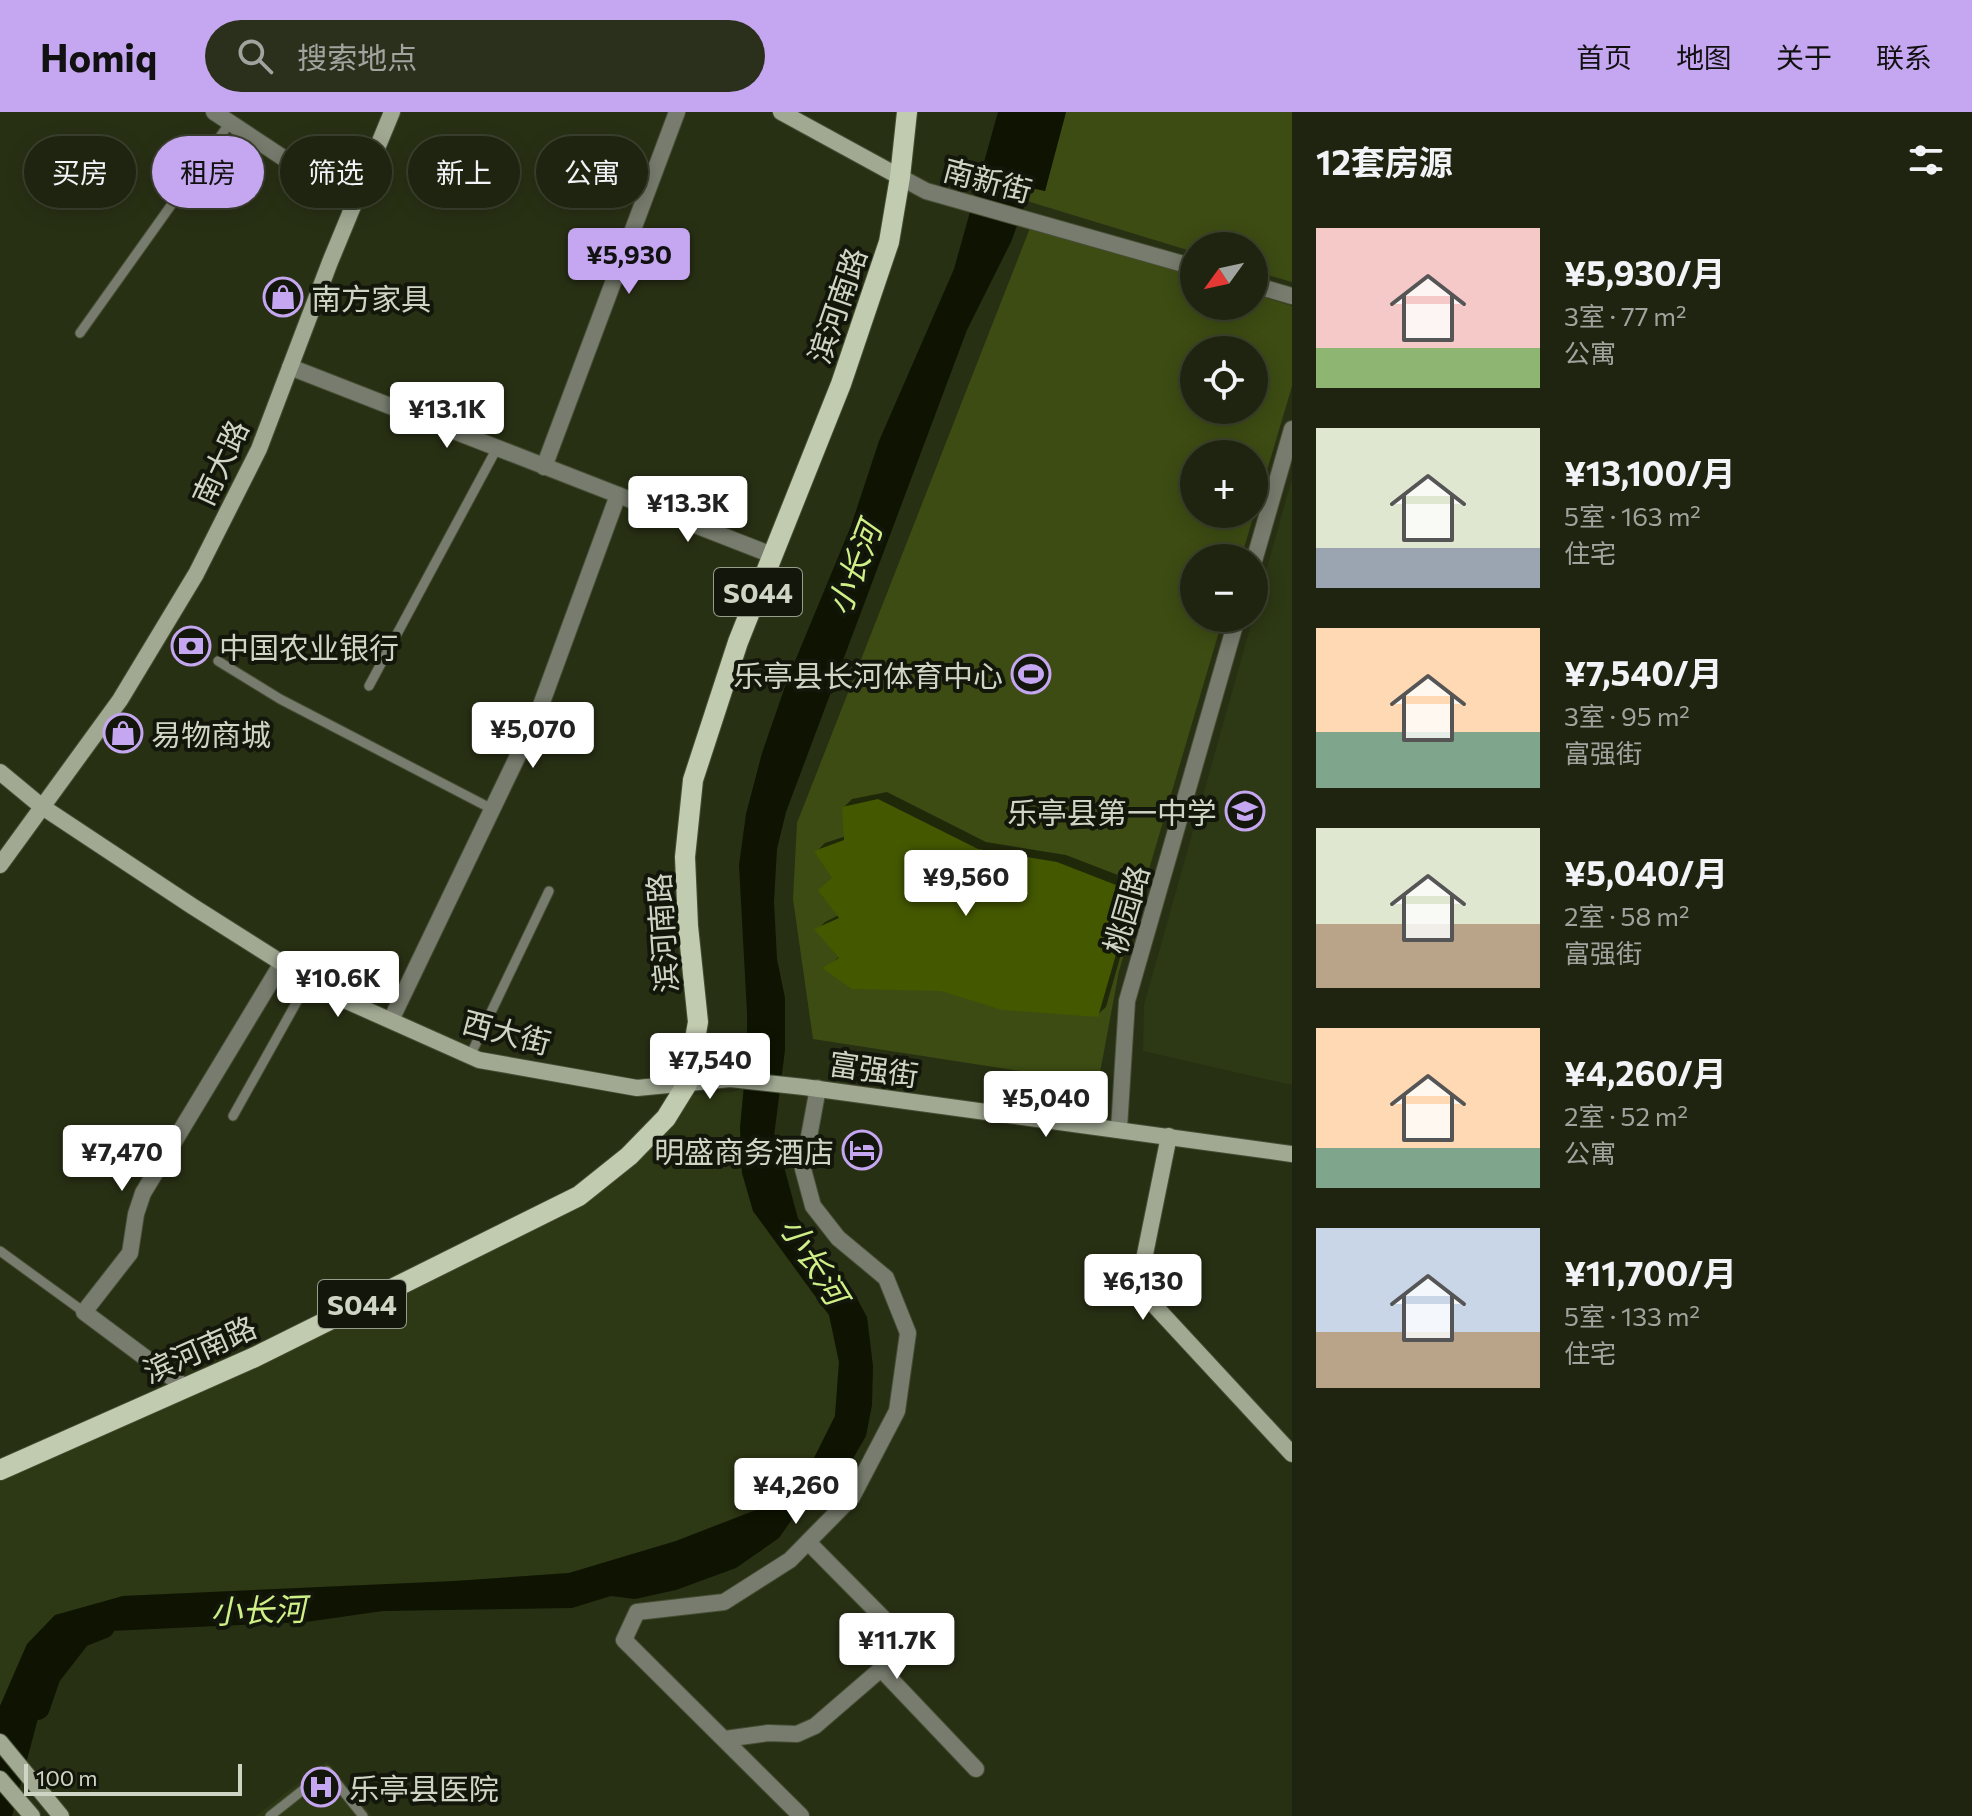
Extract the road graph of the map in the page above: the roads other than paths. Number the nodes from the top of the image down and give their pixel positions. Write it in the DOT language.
graph roads {
  1 [pos="214,112"];
  2 [pos="392,112"];
  3 [pos="677,112"];
  4 [pos="781,112"];
  5 [pos="907,112"];
  6 [pos="229,124"];
  7 [pos="382,136"];
  8 [pos="280,156"];
  9 [pos="900,177"];
  10 [pos="352,208"];
  11 [pos="1180,263"];
  12 [pos="1268,289"];
  13 [pos="1292,296"];
  14 [pos="80,333"];
  15 [pos="290,367"];
  16 [pos="1292,429"];
  17 [pos="497,448"];
  18 [pos="544,467"];
  19 [pos="618,495"];
  20 [pos="1259,544"];
  21 [pos="772,555"];
  22 [pos="1233,632"];
  23 [pos="218,661"];
  24 [pos="369,686"];
  25 [pos="0,772"];
  26 [pos="41,806"];
  27 [pos="492,809"];
  28 [pos="0,865"];
  29 [pos="549,891"];
  30 [pos="282,963"];
  31 [pos="309,980"];
  32 [pos="391,1020"];
  33 [pos="470,1056"];
  34 [pos="687,1084"];
  35 [pos="811,1088"];
  36 [pos="233,1116"];
  37 [pos="1119,1128"];
  38 [pos="1169,1136"];
  39 [pos="1292,1154"];
  40 [pos="0,1251"];
  41 [pos="84,1312"];
  42 [pos="186,1388"];
  43 [pos="1292,1454"];
  44 [pos="0,1470"];
  45 [pos="808,1542"];
  46 [pos="881,1669"];
  47 [pos="725,1739"];
  48 [pos="0,1742"];
  49 [pos="976,1769"];
  50 [pos="0,1779"];
  51 [pos="30,1814"];
  52 [pos="61,1816"];
  53 [pos="270,1816"];
  54 [pos="363,1816"];
  55 [pos="801,1816"];
  1 -- 6 [label="street"];
  2 -- 7 [label="street, 南大路"];
  3 -- 18 [label="street"];
  4 -- 9 [label="street, 南新街"];
  5 -- 9 [label="main road, 滨河南路 / S044"];
  6 -- 8 [label="street"];
  6 -- 14 [label="lane"];
  9 -- 11 [label="street, 南新街"];
  9 -- 21 [label="main road, 滨河南路 / S044"];
  10 -- 15 [label="street, 南大路"];
  12 -- 13 [label="street"];
  15 -- 17 [label="street"];
  15 -- 26 [label="street, 南大路"];
  16 -- 20 [label="street"];
  17 -- 18 [label="street"];
  17 -- 24 [label="lane"];
  18 -- 19 [label="street"];
  19 -- 21 [label="street"];
  19 -- 27 [label="street"];
  21 -- 34 [label="main road, 滨河南路 / S044"];
  22 -- 37 [label="street, 桃园路"];
  23 -- 27 [label="lane"];
  25 -- 26 [label="street, 西大街"];
  26 -- 28 [label="street, 南大路"];
  26 -- 30 [label="street, 西大街"];
  27 -- 32 [label="street"];
  29 -- 33 [label="lane"];
  30 -- 31 [label="street, 西大街"];
  30 -- 41 [label="street"];
  31 -- 32 [label="street, 西大街"];
  31 -- 36 [label="lane"];
  32 -- 33 [label="street, 西大街"];
  33 -- 34 [label="street, 西大街"];
  34 -- 35 [label="street, 富强街"];
  34 -- 42 [label="main road, 滨河南路 / S044"];
  35 -- 37 [label="street, 富强街"];
  35 -- 45 [label="street"];
  37 -- 38 [label="street, 富强街"];
  38 -- 39 [label="street, 富强街"];
  38 -- 43 [label="street"];
  40 -- 41 [label="lane"];
  41 -- 42 [label="street"];
  42 -- 44 [label="main road, 滨河南路 / S044"];
  45 -- 46 [label="street"];
  45 -- 47 [label="street"];
  46 -- 47 [label="street"];
  46 -- 49 [label="street"];
  47 -- 55 [label="street"];
  48 -- 52 [label="street"];
  50 -- 51 [label="street"];
  53 -- 54 [label="lane"];
}
